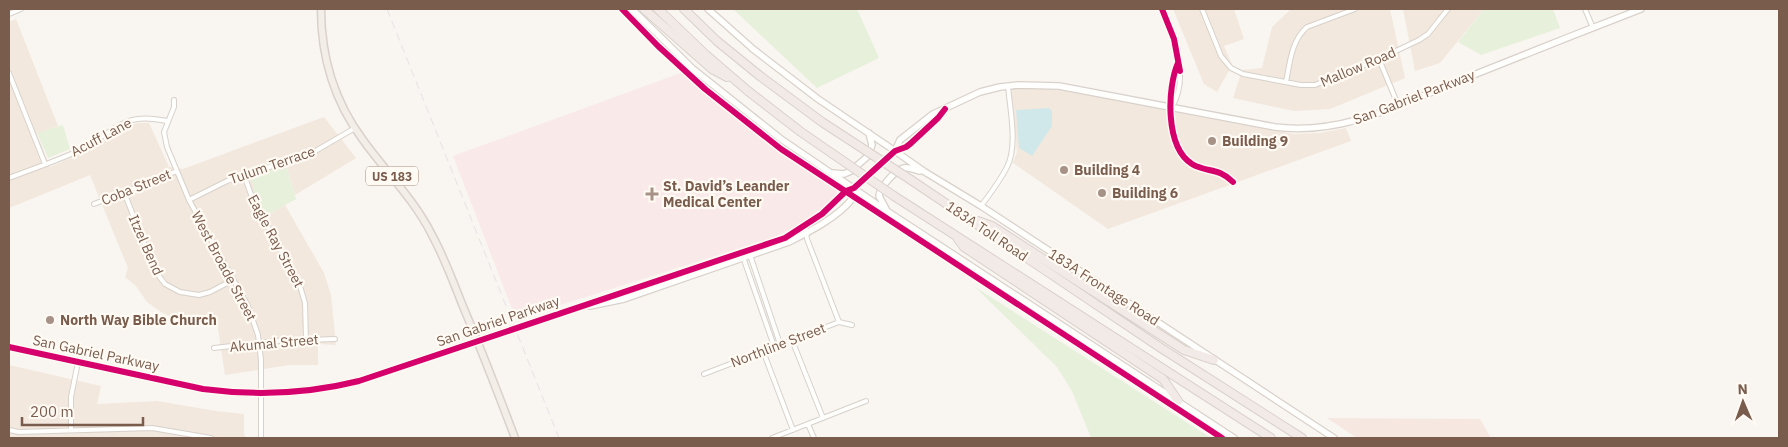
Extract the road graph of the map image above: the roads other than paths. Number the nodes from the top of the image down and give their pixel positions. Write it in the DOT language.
graph roads {
  1 [pos="21,9"];
  2 [pos="321,9"];
  3 [pos="632,9"];
  4 [pos="644,9"];
  5 [pos="658,9"];
  6 [pos="708,9"];
  7 [pos="1162,9"];
  8 [pos="1202,9"];
  9 [pos="1355,9"];
  10 [pos="1448,9"];
  11 [pos="1586,9"];
  12 [pos="1640,9"];
  13 [pos="686,10"];
  14 [pos="9,14"];
  15 [pos="1593,28"];
  16 [pos="1378,59"];
  17 [pos="9,73"];
  18 [pos="738,82"];
  19 [pos="1286,82"];
  20 [pos="1008,86"];
  21 [pos="174,100"];
  22 [pos="1398,105"];
  23 [pos="946,108"];
  24 [pos="1172,108"];
  25 [pos="167,121"];
  26 [pos="354,128"];
  27 [pos="869,134"];
  28 [pos="895,151"];
  29 [pos="45,164"];
  30 [pos="177,171"];
  31 [pos="831,172"];
  32 [pos="925,172"];
  33 [pos="244,175"];
  34 [pos="9,178"];
  35 [pos="1233,182"];
  36 [pos="854,188"];
  37 [pos="124,192"];
  38 [pos="189,200"];
  39 [pos="94,204"];
  40 [pos="981,206"];
  41 [pos="887,211"];
  42 [pos="969,218"];
  43 [pos="805,226"];
  44 [pos="805,234"];
  45 [pos="956,235"];
  46 [pos="749,253"];
  47 [pos="742,256"];
  48 [pos="233,280"];
  49 [pos="838,322"];
  50 [pos="852,325"];
  51 [pos="306,339"];
  52 [pos="335,339"];
  53 [pos="792,340"];
  54 [pos="259,342"];
  55 [pos="478,342"];
  56 [pos="780,344"];
  57 [pos="774,346"];
  58 [pos="9,347"];
  59 [pos="214,348"];
  60 [pos="763,351"];
  61 [pos="1214,360"];
  62 [pos="78,362"];
  63 [pos="704,374"];
  64 [pos="261,393"];
  65 [pos="866,401"];
  66 [pos="1178,402"];
  67 [pos="823,418"];
  68 [pos="808,424"];
  69 [pos="9,430"];
  70 [pos="71,430"];
  71 [pos="793,430"];
  72 [pos="211,438"];
  73 [pos="261,438"];
  74 [pos="515,438"];
  75 [pos="772,438"];
  76 [pos="814,438"];
  77 [pos="1234,438"];
  78 [pos="1271,438"];
  79 [pos="1302,438"];
  80 [pos="1334,438"];
  1 -- 14 [label="street"];
  2 -- 26 [label="main road, US 183"];
  3 -- 31 [label="street"];
  4 -- 18 [label="highway"];
  5 -- 18 [label="highway, 183A Toll Road"];
  6 -- 27 [label="street, 183A Frontage Road"];
  7 -- 24 [label="street"];
  8 -- 19 [label="street, Mallow Road"];
  9 -- 19 [label="street"];
  10 -- 16 [label="street, Mallow Road"];
  11 -- 15 [label="street"];
  12 -- 15 [label="street, San Gabriel Parkway"];
  13 -- 42 [label="highway, 183A Toll Road, bridge"];
  15 -- 22 [label="street, San Gabriel Parkway"];
  16 -- 19 [label="street, Mallow Road"];
  16 -- 22 [label="street"];
  17 -- 29 [label="street"];
  18 -- 45 [label="highway, 183A Toll Road, bridge"];
  20 -- 23 [label="street, San Gabriel Parkway"];
  20 -- 24 [label="street, San Gabriel Parkway"];
  20 -- 40 [label="street"];
  21 -- 25 [label="street, West Broade Street"];
  22 -- 24 [label="street, San Gabriel Parkway"];
  23 -- 28 [label="street, San Gabriel Parkway"];
  23 -- 28 [label="street, San Gabriel Parkway"];
  24 -- 35 [label="street"];
  25 -- 29 [label="street, Acuff Lane"];
  25 -- 30 [label="street, West Broade Street"];
  26 -- 33 [label="street, Tulum Terrace"];
  26 -- 55 [label="main road, US 183"];
  27 -- 28 [label="street, 183A Frontage Road"];
  27 -- 31 [label="street"];
  28 -- 32 [label="street, 183A Frontage Road"];
  28 -- 36 [label="street, San Gabriel Parkway"];
  29 -- 34 [label="street, Acuff Lane"];
  30 -- 37 [label="street, Coba Street"];
  30 -- 38 [label="street, West Broade Street"];
  31 -- 36 [label="street"];
  32 -- 40 [label="street, 183A Frontage Road"];
  32 -- 41 [label="street"];
  33 -- 38 [label="street, Tulum Terrace"];
  33 -- 51 [label="street, Eagle Ray Street"];
  36 -- 41 [label="street"];
  36 -- 43 [label="street, San Gabriel Parkway"];
  36 -- 44 [label="street, San Gabriel Parkway"];
  37 -- 39 [label="street, Coba Street"];
  37 -- 48 [label="street, Itzel Bend"];
  38 -- 48 [label="street, West Broade Street"];
  40 -- 61 [label="street, 183A Frontage Road"];
  41 -- 66 [label="street"];
  42 -- 61 [label="highway"];
  42 -- 79 [label="highway, 183A Toll Road"];
  43 -- 44 [label="street"];
  43 -- 46 [label="street, San Gabriel Parkway"];
  44 -- 46 [label="street, San Gabriel Parkway"];
  44 -- 49 [label="street"];
  45 -- 66 [label="highway"];
  45 -- 78 [label="highway, 183A Toll Road"];
  46 -- 47 [label="street, San Gabriel Parkway"];
  46 -- 56 [label="street"];
  47 -- 55 [label="street, San Gabriel Parkway"];
  47 -- 57 [label="street"];
  48 -- 54 [label="street, West Broade Street"];
  49 -- 50 [label="street, Northline Street"];
  49 -- 53 [label="street, Northline Street"];
  51 -- 52 [label="street, Akumal Street"];
  51 -- 54 [label="street, Akumal Street"];
  53 -- 56 [label="street, Northline Street"];
  53 -- 67 [label="street"];
  54 -- 59 [label="street, Akumal Street"];
  54 -- 64 [label="street, West Broade Street"];
  55 -- 64 [label="street, San Gabriel Parkway"];
  55 -- 74 [label="main road, US 183"];
  56 -- 57 [label="street, Northline Street"];
  57 -- 60 [label="street, Northline Street"];
  58 -- 62 [label="street, San Gabriel Parkway"];
  60 -- 63 [label="street, Northline Street"];
  60 -- 71 [label="street"];
  61 -- 80 [label="street, 183A Frontage Road"];
  62 -- 64 [label="street, San Gabriel Parkway"];
  62 -- 70 [label="street"];
  64 -- 73 [label="street, West Broade Street"];
  65 -- 67 [label="street"];
  66 -- 77 [label="street"];
  67 -- 68 [label="street"];
  68 -- 71 [label="street"];
  68 -- 76 [label="street"];
  69 -- 70 [label="street"];
  70 -- 72 [label="street"];
  71 -- 75 [label="street"];
}
